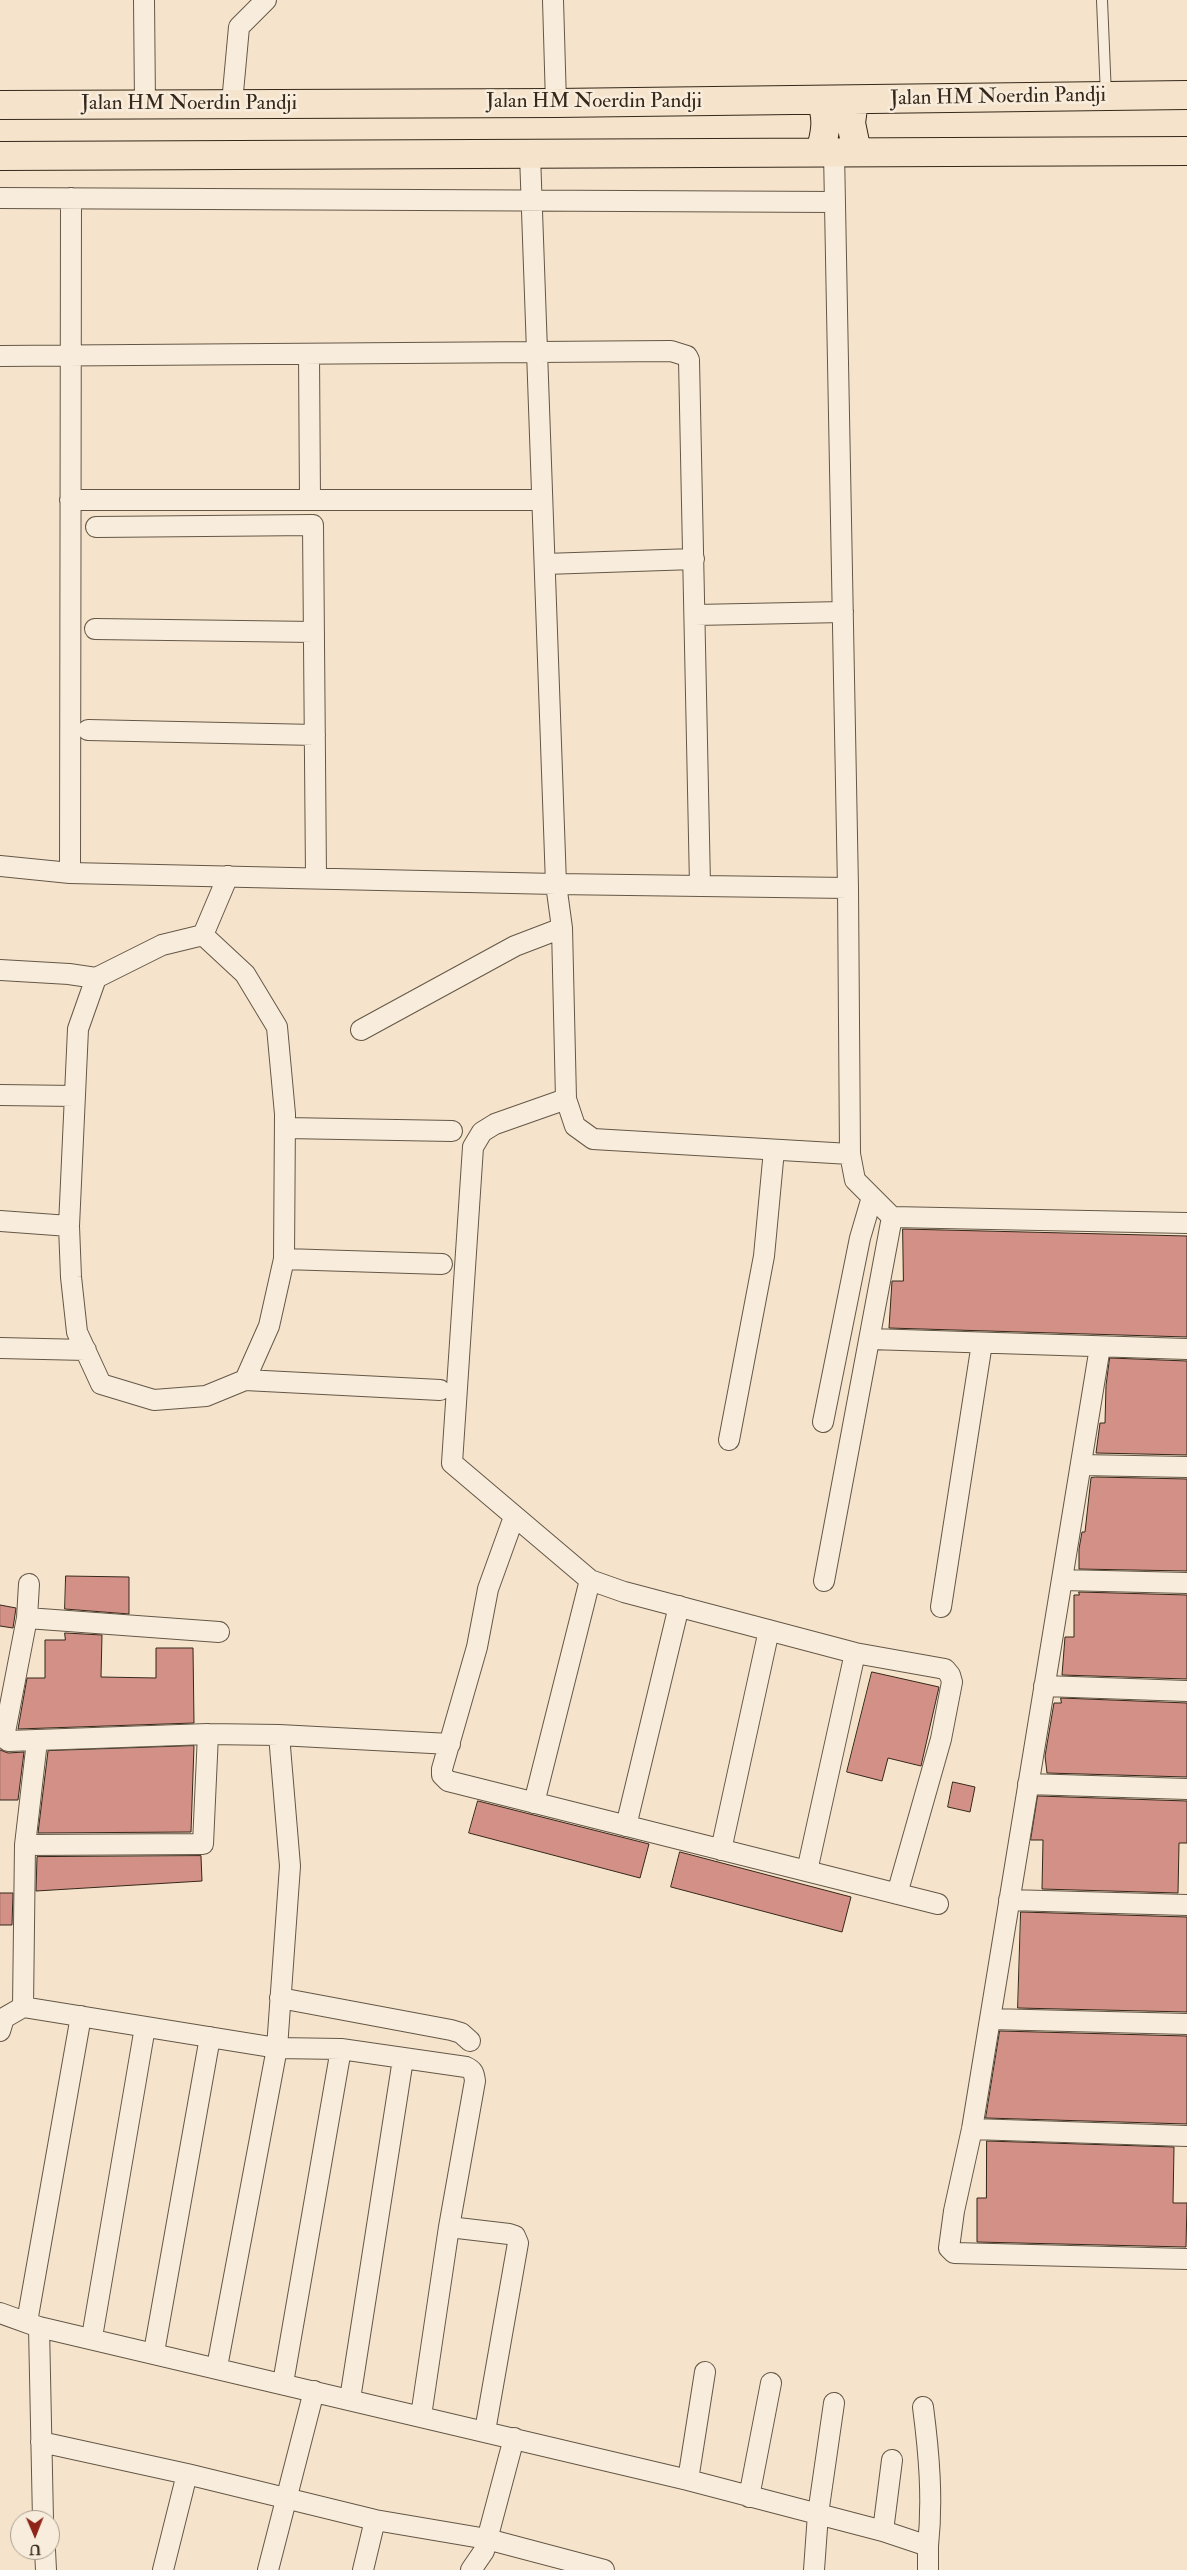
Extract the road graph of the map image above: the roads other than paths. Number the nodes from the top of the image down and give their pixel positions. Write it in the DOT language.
graph roads {
  1 [pos="144,0"];
  2 [pos="266,0"];
  3 [pos="553,0"];
  4 [pos="1102,0"];
  5 [pos="1187,95"];
  6 [pos="1106,97"];
  7 [pos="820,100"];
  8 [pos="854,100"];
  9 [pos="232,103"];
  10 [pos="556,103"];
  11 [pos="145,104"];
  12 [pos="0,105"];
  13 [pos="1187,151"];
  14 [pos="837,152"];
  15 [pos="530,155"];
  16 [pos="0,156"];
  17 [pos="0,198"];
  18 [pos="71,198"];
  19 [pos="531,201"];
  20 [pos="835,202"];
  21 [pos="537,353"];
  22 [pos="309,354"];
  23 [pos="0,356"];
  24 [pos="71,356"];
  25 [pos="70,500"];
  26 [pos="310,500"];
  27 [pos="542,500"];
  28 [pos="96,527"];
  29 [pos="694,559"];
  30 [pos="545,564"];
  31 [pos="843,612"];
  32 [pos="695,615"];
  33 [pos="95,629"];
  34 [pos="314,632"];
  35 [pos="88,730"];
  36 [pos="315,735"];
  37 [pos="0,866"];
  38 [pos="70,873"];
  39 [pos="228,876"];
  40 [pos="316,877"];
  41 [pos="556,884"];
  42 [pos="700,885"];
  43 [pos="848,888"];
  44 [pos="562,928"];
  45 [pos="203,935"];
  46 [pos="0,970"];
  47 [pos="96,978"];
  48 [pos="361,1030"];
  49 [pos="0,1095"];
  50 [pos="75,1096"];
  51 [pos="566,1099"];
  52 [pos="286,1128"];
  53 [pos="452,1131"];
  54 [pos="774,1150"];
  55 [pos="850,1154"];
  56 [pos="872,1197"];
  57 [pos="892,1217"];
  58 [pos="0,1221"];
  59 [pos="1187,1223"];
  60 [pos="69,1226"];
  61 [pos="284,1259"];
  62 [pos="442,1264"];
  63 [pos="870,1339"];
  64 [pos="982,1343"];
  65 [pos="1100,1346"];
  66 [pos="0,1348"];
  67 [pos="1187,1349"];
  68 [pos="86,1350"];
  69 [pos="245,1380"];
  70 [pos="440,1390"];
  71 [pos="823,1422"];
  72 [pos="729,1440"];
  73 [pos="1081,1465"];
  74 [pos="1187,1467"];
  75 [pos="514,1517"];
  76 [pos="590,1580"];
  77 [pos="1062,1580"];
  78 [pos="824,1581"];
  79 [pos="1187,1583"];
  80 [pos="29,1584"];
  81 [pos="679,1606"];
  82 [pos="941,1607"];
  83 [pos="27,1618"];
  84 [pos="769,1630"];
  85 [pos="219,1632"];
  86 [pos="855,1653"];
  87 [pos="1044,1686"];
  88 [pos="1187,1691"];
  89 [pos="208,1734"];
  90 [pos="279,1735"];
  91 [pos="37,1741"];
  92 [pos="450,1744"];
  93 [pos="1028,1784"];
  94 [pos="1187,1789"];
  95 [pos="534,1803"];
  96 [pos="626,1826"];
  97 [pos="25,1845"];
  98 [pos="720,1850"];
  99 [pos="807,1871"];
  100 [pos="898,1894"];
  101 [pos="1009,1900"];
  102 [pos="938,1904"];
  103 [pos="1187,1906"];
  104 [pos="280,1998"];
  105 [pos="23,2007"];
  106 [pos="81,2016"];
  107 [pos="990,2019"];
  108 [pos="1187,2024"];
  109 [pos="145,2027"];
  110 [pos="0,2031"];
  111 [pos="210,2037"];
  112 [pos="470,2041"];
  113 [pos="277,2048"];
  114 [pos="341,2048"];
  115 [pos="403,2059"];
  116 [pos="972,2129"];
  117 [pos="1187,2136"];
  118 [pos="449,2227"];
  119 [pos="1187,2259"];
  120 [pos="0,2312"];
  121 [pos="33,2324"];
  122 [pos="92,2338"];
  123 [pos="154,2352"];
  124 [pos="217,2367"];
  125 [pos="705,2372"];
  126 [pos="283,2383"];
  127 [pos="771,2383"];
  128 [pos="314,2391"];
  129 [pos="350,2399"];
  130 [pos="834,2403"];
  131 [pos="923,2407"];
  132 [pos="421,2416"];
  133 [pos="485,2431"];
  134 [pos="514,2438"];
  135 [pos="41,2442"];
  136 [pos="892,2460"];
  137 [pos="187,2474"];
  138 [pos="688,2480"];
  139 [pos="749,2497"];
  140 [pos="288,2499"];
  141 [pos="43,2510"];
  142 [pos="818,2514"];
  143 [pos="375,2520"];
  144 [pos="883,2531"];
  145 [pos="928,2546"];
  146 [pos="486,2553"];
  147 [pos="163,2570"];
  148 [pos="268,2570"];
  149 [pos="363,2570"];
  150 [pos="471,2570"];
  151 [pos="604,2570"];
  152 [pos="814,2570"];
  153 [pos="928,2570"];
  1 -- 11 [label="street"];
  2 -- 9 [label="street"];
  3 -- 10 [label="street"];
  4 -- 6 [label="lane"];
  5 -- 6 [label="main road, Jalan HM Noerdin Pandji"];
  6 -- 8 [label="main road, Jalan HM Noerdin Pandji"];
  7 -- 8 [label="main road, Jalan HM Noerdin Pandji"];
  7 -- 10 [label="main road, Jalan HM Noerdin Pandji"];
  7 -- 14 [label="main road"];
  8 -- 14 [label="main road"];
  9 -- 10 [label="main road, Jalan HM Noerdin Pandji"];
  9 -- 11 [label="main road, Jalan HM Noerdin Pandji"];
  11 -- 12 [label="main road, Jalan HM Noerdin Pandji"];
  13 -- 14 [label="main road"];
  14 -- 15 [label="main road"];
  14 -- 20 [label="street"];
  15 -- 16 [label="main road"];
  15 -- 19 [label="street"];
  17 -- 18 [label="street"];
  18 -- 19 [label="street"];
  18 -- 24 [label="street"];
  19 -- 20 [label="street"];
  19 -- 21 [label="street"];
  20 -- 31 [label="street"];
  21 -- 22 [label="street"];
  21 -- 27 [label="street"];
  21 -- 29 [label="street"];
  22 -- 24 [label="street"];
  22 -- 26 [label="street"];
  23 -- 24 [label="street"];
  24 -- 25 [label="street"];
  25 -- 26 [label="street"];
  25 -- 38 [label="street"];
  26 -- 27 [label="street"];
  27 -- 30 [label="street"];
  28 -- 34 [label="street"];
  29 -- 30 [label="street"];
  29 -- 32 [label="street"];
  30 -- 41 [label="street"];
  31 -- 32 [label="street"];
  31 -- 43 [label="street"];
  32 -- 42 [label="street"];
  33 -- 34 [label="street"];
  34 -- 36 [label="street"];
  35 -- 36 [label="street"];
  36 -- 40 [label="street"];
  37 -- 38 [label="street"];
  38 -- 39 [label="street"];
  39 -- 40 [label="street"];
  39 -- 45 [label="street"];
  40 -- 41 [label="street"];
  41 -- 42 [label="street"];
  41 -- 44 [label="street"];
  42 -- 43 [label="street"];
  43 -- 55 [label="street"];
  44 -- 48 [label="street"];
  44 -- 51 [label="street"];
  45 -- 47 [label="street"];
  45 -- 52 [label="street"];
  46 -- 47 [label="street"];
  47 -- 50 [label="street"];
  49 -- 50 [label="street"];
  50 -- 60 [label="street"];
  51 -- 54 [label="street"];
  51 -- 75 [label="street"];
  52 -- 53 [label="street"];
  52 -- 61 [label="street"];
  54 -- 55 [label="street"];
  54 -- 72 [label="street"];
  55 -- 56 [label="street"];
  56 -- 57 [label="street"];
  56 -- 71 [label="street"];
  57 -- 59 [label="street"];
  57 -- 63 [label="street"];
  58 -- 60 [label="street"];
  60 -- 68 [label="street"];
  61 -- 62 [label="street"];
  61 -- 69 [label="street"];
  63 -- 64 [label="street"];
  63 -- 78 [label="street"];
  64 -- 65 [label="street"];
  64 -- 82 [label="street"];
  65 -- 67 [label="street"];
  65 -- 73 [label="street"];
  66 -- 68 [label="street"];
  68 -- 69 [label="street"];
  69 -- 70 [label="street"];
  73 -- 74 [label="street"];
  73 -- 77 [label="street"];
  75 -- 76 [label="street"];
  75 -- 92 [label="street"];
  76 -- 81 [label="street"];
  76 -- 95 [label="street"];
  77 -- 79 [label="street"];
  77 -- 87 [label="street"];
  80 -- 83 [label="street"];
  81 -- 84 [label="street"];
  81 -- 96 [label="street"];
  83 -- 85 [label="street"];
  83 -- 91 [label="street"];
  84 -- 86 [label="street"];
  84 -- 98 [label="street"];
  86 -- 99 [label="street"];
  86 -- 100 [label="street"];
  87 -- 88 [label="street"];
  87 -- 93 [label="street"];
  89 -- 90 [label="street"];
  89 -- 91 [label="street"];
  89 -- 97 [label="street"];
  90 -- 92 [label="street"];
  90 -- 104 [label="street"];
  91 -- 97 [label="street"];
  92 -- 95 [label="street"];
  93 -- 94 [label="street"];
  93 -- 101 [label="street"];
  95 -- 96 [label="street"];
  96 -- 98 [label="street"];
  97 -- 105 [label="street"];
  98 -- 99 [label="street"];
  99 -- 100 [label="street"];
  100 -- 102 [label="street"];
  101 -- 103 [label="street"];
  101 -- 107 [label="street"];
  104 -- 112 [label="street"];
  104 -- 113 [label="street"];
  105 -- 106 [label="street"];
  105 -- 110 [label="street"];
  106 -- 109 [label="street"];
  106 -- 121 [label="street"];
  107 -- 108 [label="street"];
  107 -- 116 [label="street"];
  109 -- 111 [label="street"];
  109 -- 122 [label="street"];
  111 -- 113 [label="street"];
  111 -- 123 [label="street"];
  113 -- 114 [label="street"];
  113 -- 124 [label="street"];
  114 -- 115 [label="street"];
  114 -- 126 [label="street"];
  115 -- 118 [label="street"];
  115 -- 129 [label="street"];
  116 -- 117 [label="street"];
  116 -- 119 [label="street"];
  118 -- 132 [label="street"];
  118 -- 133 [label="street"];
  120 -- 121 [label="street"];
  121 -- 122 [label="street"];
  121 -- 135 [label="street"];
  122 -- 123 [label="street"];
  123 -- 124 [label="street"];
  124 -- 126 [label="street"];
  125 -- 138 [label="street"];
  126 -- 128 [label="street"];
  127 -- 139 [label="street"];
  128 -- 129 [label="street"];
  128 -- 140 [label="street"];
  129 -- 132 [label="street"];
  130 -- 142 [label="street"];
  131 -- 145 [label="street"];
  132 -- 133 [label="street"];
  133 -- 134 [label="street"];
  134 -- 138 [label="street"];
  134 -- 146 [label="street"];
  135 -- 137 [label="street"];
  135 -- 141 [label="street"];
  136 -- 144 [label="street"];
  137 -- 140 [label="street"];
  137 -- 147 [label="street"];
  138 -- 139 [label="street"];
  139 -- 142 [label="street"];
  140 -- 143 [label="street"];
  140 -- 148 [label="street"];
  142 -- 144 [label="street"];
  142 -- 152 [label="street"];
  143 -- 146 [label="street"];
  143 -- 149 [label="street"];
  144 -- 145 [label="street"];
  145 -- 153 [label="street"];
  146 -- 150 [label="street"];
  146 -- 151 [label="street"];
}
